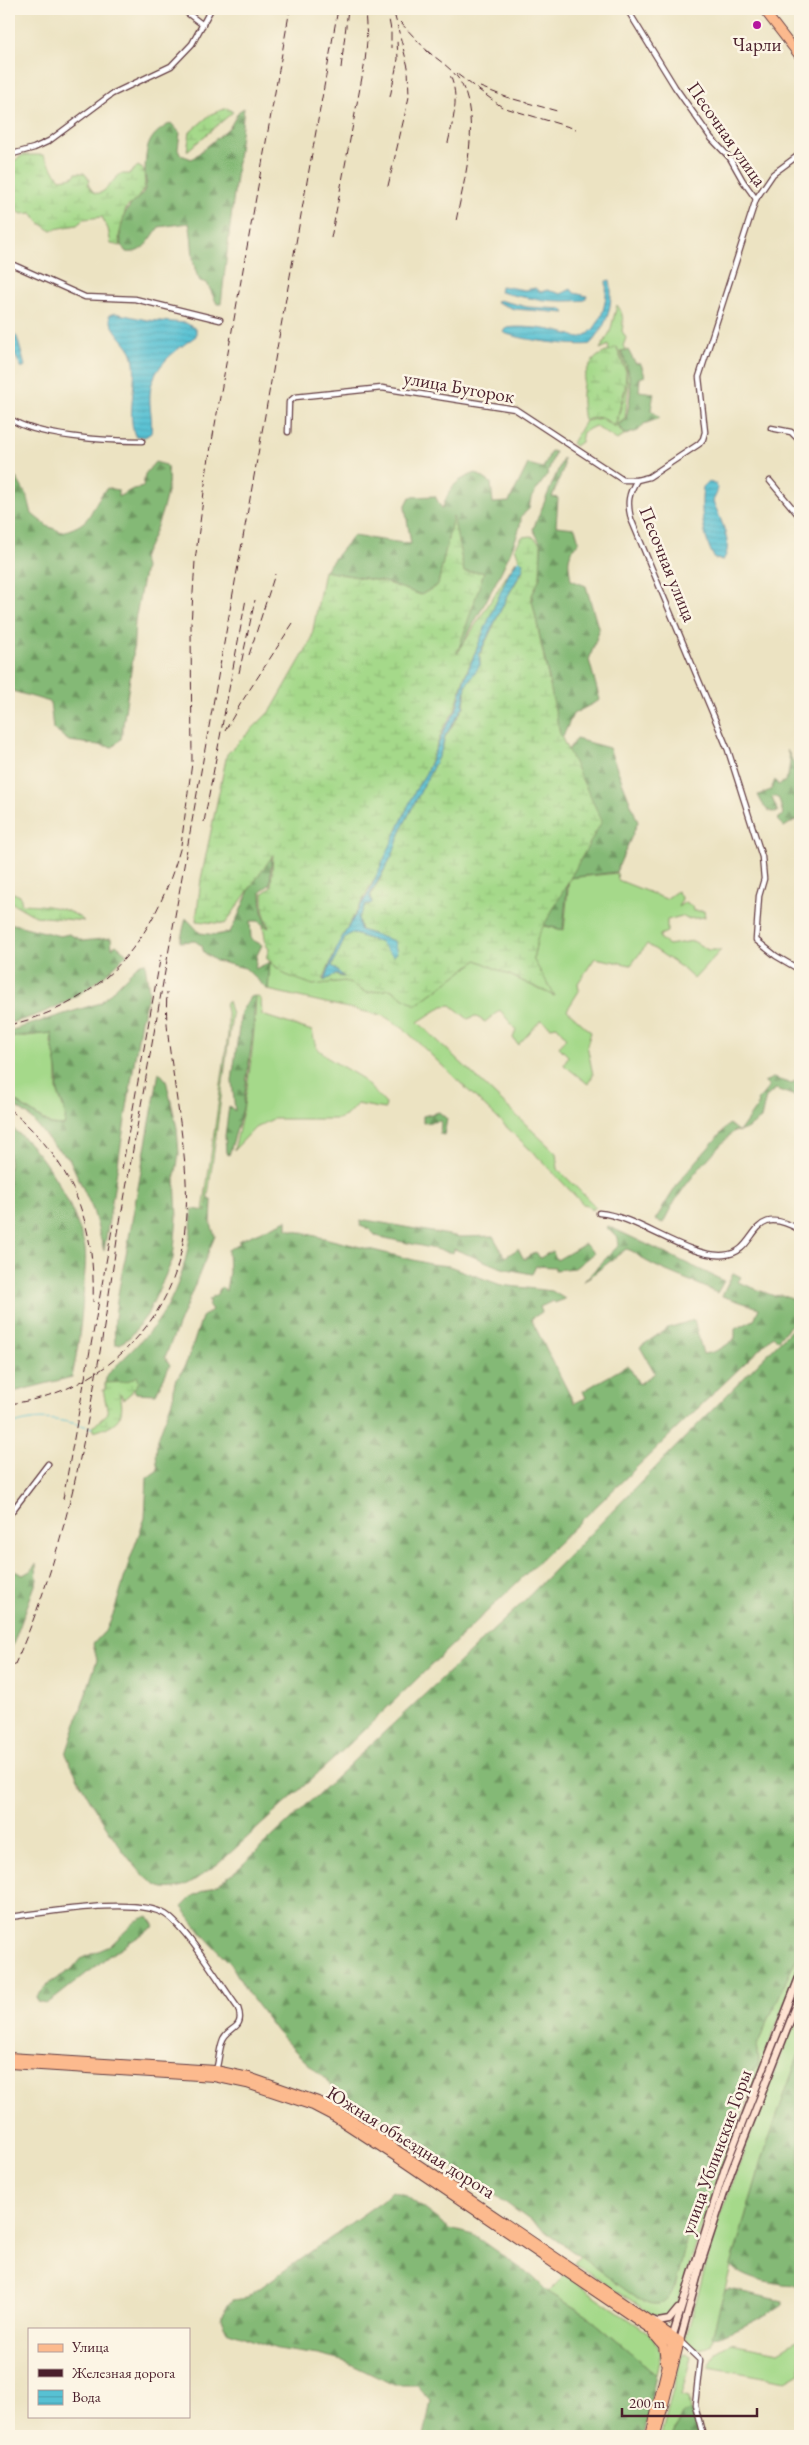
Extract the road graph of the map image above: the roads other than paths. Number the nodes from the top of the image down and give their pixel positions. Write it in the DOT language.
graph roads {
  1 [pos="182,9"];
  2 [pos="211,9"];
  3 [pos="627,9"];
  4 [pos="763,9"];
  5 [pos="769,9"];
  6 [pos="203,25"];
  7 [pos="800,49"];
  8 [pos="800,57"];
  9 [pos="800,154"];
  10 [pos="9,155"];
  11 [pos="756,199"];
  12 [pos="9,263"];
  13 [pos="220,320"];
  14 [pos="9,418"];
  15 [pos="771,428"];
  16 [pos="288,432"];
  17 [pos="142,441"];
  18 [pos="800,441"];
  19 [pos="637,480"];
  20 [pos="770,481"];
  21 [pos="800,517"];
  22 [pos="800,970"];
  23 [pos="599,1213"];
  24 [pos="800,1230"];
  25 [pos="48,1464"];
  26 [pos="9,1515"];
  27 [pos="9,1917"];
  28 [pos="800,1975"];
  29 [pos="800,1996"];
  30 [pos="9,2057"];
  31 [pos="9,2064"];
  32 [pos="215,2073"];
  33 [pos="682,2300"];
  34 [pos="691,2304"];
  35 [pos="652,2320"];
  36 [pos="641,2322"];
  37 [pos="678,2343"];
  38 [pos="664,2378"];
  39 [pos="650,2436"];
  40 [pos="656,2436"];
  41 [pos="704,2436"];
  1 -- 6 [label="street"];
  2 -- 6 [label="street"];
  3 -- 11 [label="street, Песочная улица"];
  4 -- 8 [label="main road"];
  5 -- 7 [label="main road"];
  6 -- 10 [label="street"];
  9 -- 11 [label="street"];
  11 -- 19 [label="street, Песочная улица"];
  12 -- 13 [label="street"];
  14 -- 17 [label="street"];
  15 -- 18 [label="street"];
  16 -- 19 [label="street, улица Бугорок"];
  19 -- 22 [label="street, Песочная улица"];
  20 -- 21 [label="street"];
  23 -- 24 [label="street"];
  25 -- 26 [label="street"];
  27 -- 32 [label="street"];
  28 -- 33 [label="main road, улица Ублинские Горы"];
  29 -- 34 [label="main road, улица Ублинские Горы"];
  30 -- 32 [label="main road, Южная объездная дорога"];
  31 -- 32 [label="main road, Южная объездная дорога"];
  32 -- 35 [label="main road, Южная объездная дорога"];
  32 -- 36 [label="main road, Южная объездная дорога"];
  33 -- 34 [label="main road"];
  33 -- 35 [label="main road"];
  33 -- 37 [label="main road, улица Ублинские Горы"];
  34 -- 37 [label="main road, улица Ублинские Горы"];
  35 -- 37 [label="main road, Южная объездная дорога"];
  36 -- 37 [label="main road, Южная объездная дорога"];
  36 -- 38 [label="main road"];
  37 -- 38 [label="main road, улица Ублинские Горы"];
  37 -- 40 [label="main road, улица Ублинские Горы"];
  37 -- 41 [label="street"];
  38 -- 39 [label="main road, улица Ублинские Горы"];
}
